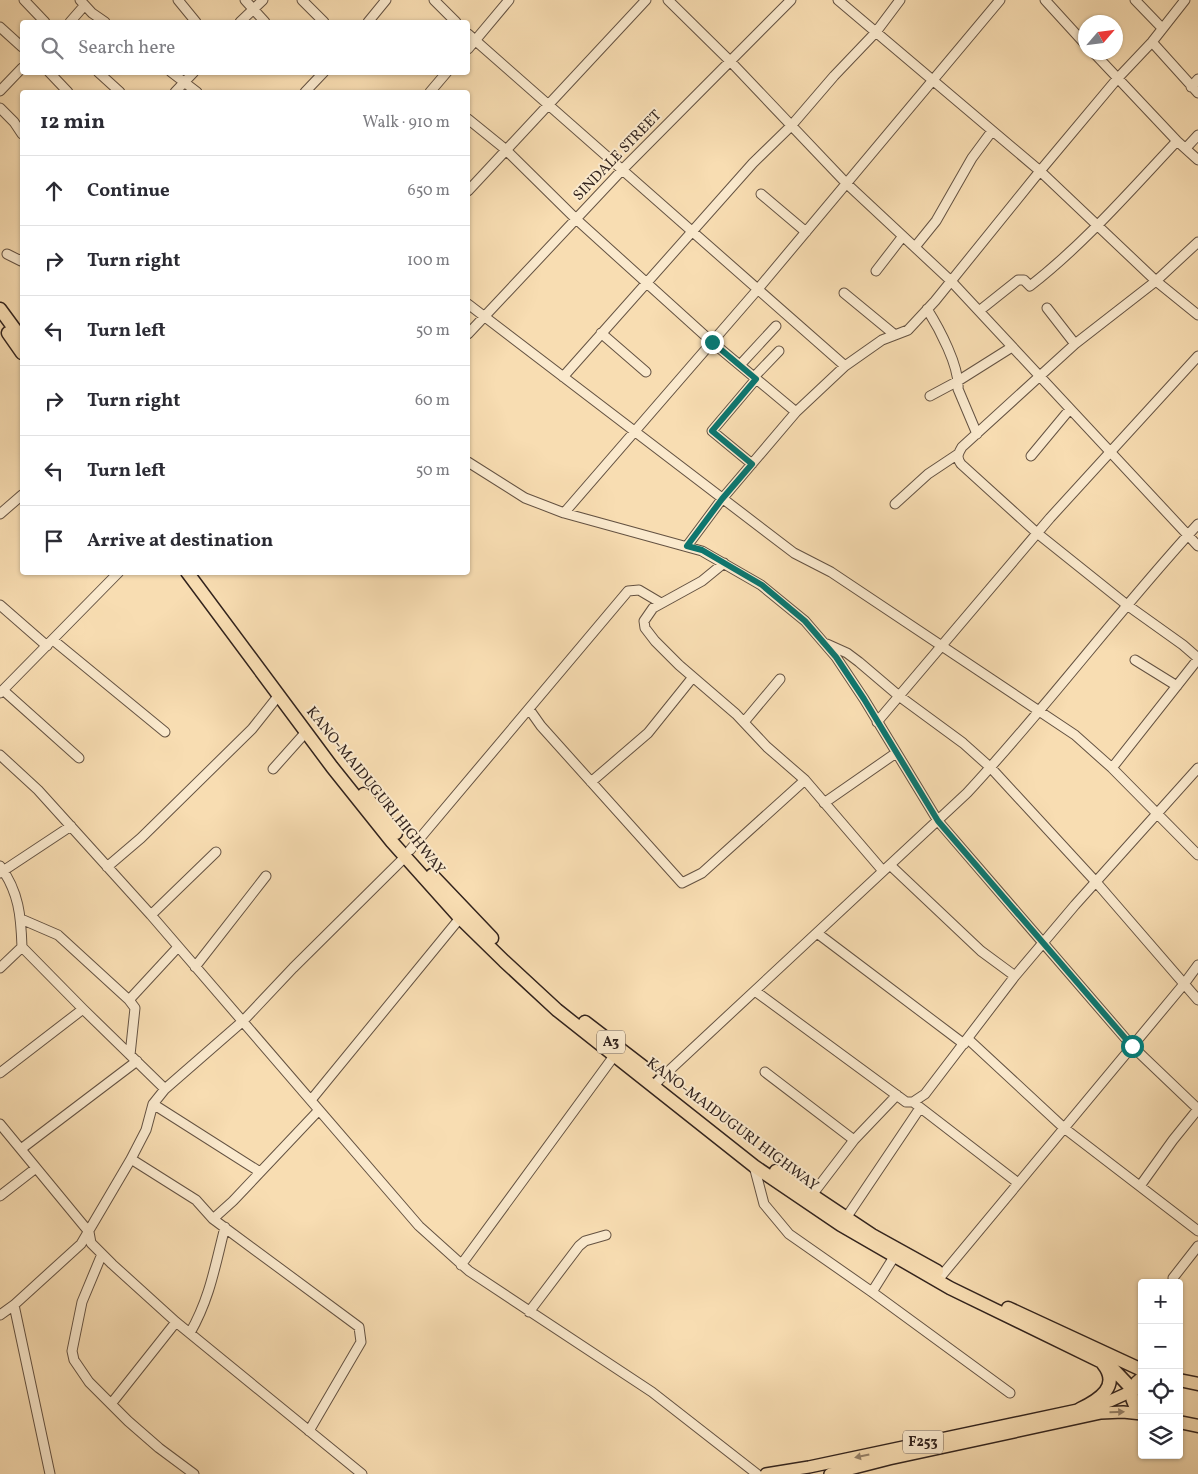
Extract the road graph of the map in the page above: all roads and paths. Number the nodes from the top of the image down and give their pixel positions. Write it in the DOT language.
graph roads {
  1 [pos="24,0"];
  2 [pos="178,0"];
  3 [pos="245,0"];
  4 [pos="263,0"];
  5 [pos="302,0"];
  6 [pos="386,0"];
  7 [pos="434,0"];
  8 [pos="509,0"];
  9 [pos="646,0"];
  10 [pos="668,0"];
  11 [pos="791,0"];
  12 [pos="838,0"];
  13 [pos="900,0"];
  14 [pos="1000,0"];
  15 [pos="1045,0"];
  16 [pos="1135,0"];
  17 [pos="1185,0"];
  18 [pos="82,3"];
  19 [pos="253,9"];
  20 [pos="43,20"];
  21 [pos="71,20"];
  22 [pos="103,20"];
  23 [pos="194,20"];
  24 [pos="242,20"];
  25 [pos="263,20"];
  26 [pos="322,20"];
  27 [pos="374,20"];
  28 [pos="454,20"];
  29 [pos="0,27"];
  30 [pos="1162,28"];
  31 [pos="876,32"];
  32 [pos="1078,36"];
  33 [pos="471,37"];
  34 [pos="1152,42"];
  35 [pos="20,45"];
  36 [pos="1100,60"];
  37 [pos="730,61"];
  38 [pos="20,70"];
  39 [pos="51,75"];
  40 [pos="101,75"];
  41 [pos="175,75"];
  42 [pos="191,75"];
  43 [pos="317,75"];
  44 [pos="445,75"];
  45 [pos="1198,79"];
  46 [pos="1117,80"];
  47 [pos="933,81"];
  48 [pos="184,82"];
  49 [pos="66,90"];
  50 [pos="118,90"];
  51 [pos="177,90"];
  52 [pos="194,90"];
  53 [pos="306,90"];
  54 [pos="435,90"];
  55 [pos="1195,90"];
  56 [pos="0,91"];
  57 [pos="548,105"];
  58 [pos="0,108"];
  59 [pos="470,120"];
  60 [pos="791,126"];
  61 [pos="20,131"];
  62 [pos="992,131"];
  63 [pos="1198,135"];
  64 [pos="1177,141"];
  65 [pos="1186,148"];
  66 [pos="505,150"];
  67 [pos="1198,160"];
  68 [pos="622,170"];
  69 [pos="1040,171"];
  70 [pos="846,183"];
  71 [pos="470,190"];
  72 [pos="761,194"];
  73 [pos="576,219"];
  74 [pos="1097,225"];
  75 [pos="693,232"];
  76 [pos="806,232"];
  77 [pos="903,236"];
  78 [pos="1197,245"];
  79 [pos="915,247"];
  80 [pos="8,254"];
  81 [pos="20,260"];
  82 [pos="876,271"];
  83 [pos="951,281"];
  84 [pos="1156,281"];
  85 [pos="646,282"];
  86 [pos="758,290"];
  87 [pos="844,293"];
  88 [pos="470,306"];
  89 [pos="1047,308"];
  90 [pos="0,309"];
  91 [pos="927,310"];
  92 [pos="979,311"];
  93 [pos="1198,315"];
  94 [pos="484,316"];
  95 [pos="0,323"];
  96 [pos="776,326"];
  97 [pos="470,332"];
  98 [pos="601,333"];
  99 [pos="895,335"];
  100 [pos="20,336"];
  101 [pos="712,342"];
  102 [pos="1075,344"];
  103 [pos="1012,347"];
  104 [pos="20,350"];
  105 [pos="779,351"];
  106 [pos="1198,356"];
  107 [pos="740,365"];
  108 [pos="845,366"];
  109 [pos="646,372"];
  110 [pos="1039,376"];
  111 [pos="562,377"];
  112 [pos="755,378"];
  113 [pos="958,381"];
  114 [pos="930,396"];
  115 [pos="1070,409"];
  116 [pos="796,412"];
  117 [pos="634,432"];
  118 [pos="977,434"];
  119 [pos="1110,452"];
  120 [pos="958,454"];
  121 [pos="1031,456"];
  122 [pos="470,463"];
  123 [pos="752,464"];
  124 [pos="20,497"];
  125 [pos="722,499"];
  126 [pos="895,504"];
  127 [pos="564,513"];
  128 [pos="0,514"];
  129 [pos="1198,524"];
  130 [pos="1037,533"];
  131 [pos="1187,536"];
  132 [pos="687,546"];
  133 [pos="1198,546"];
  134 [pos="724,563"];
  135 [pos="116,575"];
  136 [pos="189,575"];
  137 [pos="200,575"];
  138 [pos="661,603"];
  139 [pos="0,604"];
  140 [pos="1127,604"];
  141 [pos="50,643"];
  142 [pos="824,643"];
  143 [pos="942,645"];
  144 [pos="1198,659"];
  145 [pos="1135,660"];
  146 [pos="693,677"];
  147 [pos="780,678"];
  148 [pos="1177,686"];
  149 [pos="1,692"];
  150 [pos="279,695"];
  151 [pos="899,696"];
  152 [pos="529,709"];
  153 [pos="1040,710"];
  154 [pos="744,722"];
  155 [pos="877,722"];
  156 [pos="165,732"];
  157 [pos="306,732"];
  158 [pos="896,753"];
  159 [pos="0,754"];
  160 [pos="79,758"];
  161 [pos="991,768"];
  162 [pos="1112,768"];
  163 [pos="1198,768"];
  164 [pos="273,769"];
  165 [pos="805,780"];
  166 [pos="591,782"];
  167 [pos="824,803"];
  168 [pos="1156,814"];
  169 [pos="938,821"];
  170 [pos="71,826"];
  171 [pos="216,852"];
  172 [pos="408,853"];
  173 [pos="1198,855"];
  174 [pos="107,867"];
  175 [pos="887,868"];
  176 [pos="1,870"];
  177 [pos="266,876"];
  178 [pos="1096,882"];
  179 [pos="151,915"];
  180 [pos="460,918"];
  181 [pos="21,919"];
  182 [pos="817,933"];
  183 [pos="1044,942"];
  184 [pos="22,947"];
  185 [pos="178,947"];
  186 [pos="1198,965"];
  187 [pos="195,967"];
  188 [pos="0,968"];
  189 [pos="1015,976"];
  190 [pos="1184,984"];
  191 [pos="755,991"];
  192 [pos="129,1000"];
  193 [pos="1198,1000"];
  194 [pos="83,1009"];
  195 [pos="242,1021"];
  196 [pos="966,1042"];
  197 [pos="1132,1046"];
  198 [pos="614,1056"];
  199 [pos="134,1058"];
  200 [pos="765,1072"];
  201 [pos="0,1073"];
  202 [pos="657,1083"];
  203 [pos="165,1088"];
  204 [pos="897,1095"];
  205 [pos="311,1100"];
  206 [pos="153,1104"];
  207 [pos="917,1105"];
  208 [pos="1198,1109"];
  209 [pos="319,1110"];
  210 [pos="0,1124"];
  211 [pos="1064,1128"];
  212 [pos="854,1140"];
  213 [pos="21,1149"];
  214 [pos="131,1159"];
  215 [pos="754,1166"];
  216 [pos="36,1168"];
  217 [pos="260,1172"];
  218 [pos="1018,1183"];
  219 [pos="1140,1186"];
  220 [pos="812,1195"];
  221 [pos="0,1196"];
  222 [pos="846,1218"];
  223 [pos="213,1219"];
  224 [pos="225,1228"];
  225 [pos="1198,1231"];
  226 [pos="89,1232"];
  227 [pos="606,1235"];
  228 [pos="1198,1246"];
  229 [pos="102,1254"];
  230 [pos="894,1257"];
  231 [pos="461,1265"];
  232 [pos="940,1278"];
  233 [pos="1173,1278"];
  234 [pos="872,1292"];
  235 [pos="14,1304"];
  236 [pos="529,1312"];
  237 [pos="0,1315"];
  238 [pos="176,1322"];
  239 [pos="190,1333"];
  240 [pos="1102,1362"];
  241 [pos="1140,1369"];
  242 [pos="1138,1381"];
  243 [pos="1183,1381"];
  244 [pos="1198,1384"];
  245 [pos="1132,1390"];
  246 [pos="1010,1393"];
  247 [pos="111,1404"];
  248 [pos="1138,1408"];
  249 [pos="1080,1409"];
  250 [pos="1138,1413"];
  251 [pos="1183,1423"];
  252 [pos="1197,1426"];
  253 [pos="309,1431"];
  254 [pos="792,1472"];
  255 [pos="50,1474"];
  256 [pos="194,1474"];
  257 [pos="362,1474"];
  258 [pos="757,1474"];
  259 [pos="766,1474"];
  260 [pos="830,1474"];
  1 -- 20 [label="street"];
  2 -- 23 [label="street"];
  3 -- 19 [label="street"];
  4 -- 19 [label="street"];
  5 -- 26 [label="street"];
  6 -- 27 [label="street"];
  7 -- 28 [label="street"];
  8 -- 33 [label="street"];
  9 -- 57 [label="street"];
  10 -- 37 [label="street"];
  11 -- 37 [label="street, SINDALE STREET"];
  12 -- 31 [label="street"];
  13 -- 31 [label="street"];
  14 -- 47 [label="street"];
  15 -- 32 [label="street"];
  16 -- 30 [label="street"];
  17 -- 30 [label="street"];
  18 -- 21 [label="street"];
  18 -- 22 [label="street"];
  19 -- 24 [label="street"];
  19 -- 25 [label="street"];
  29 -- 35 [label="street"];
  30 -- 34 [label="street"];
  31 -- 47 [label="street"];
  31 -- 60 [label="street"];
  33 -- 57 [label="street"];
  34 -- 46 [label="street"];
  34 -- 55 [label="street"];
  36 -- 46 [label="street"];
  37 -- 60 [label="street"];
  37 -- 68 [label="street, SINDALE STREET"];
  38 -- 56 [label="street"];
  39 -- 49 [label="street"];
  40 -- 50 [label="street"];
  41 -- 48 [label="street"];
  42 -- 48 [label="street"];
  43 -- 53 [label="street"];
  44 -- 54 [label="street"];
  45 -- 55 [label="street"];
  46 -- 64 [label="street"];
  46 -- 69 [label="street"];
  47 -- 62 [label="street"];
  47 -- 70 [label="street"];
  48 -- 51 [label="street"];
  48 -- 52 [label="street"];
  57 -- 66 [label="street"];
  57 -- 68 [label="street"];
  58 -- 61 [label="street"];
  59 -- 66 [label="street"];
  60 -- 70 [label="street"];
  60 -- 75 [label="street"];
  62 -- 69 [label="street"];
  62 -- 79 [label="street"];
  63 -- 65 [label="street"];
  64 -- 65 [label="street"];
  64 -- 74 [label="street"];
  65 -- 67 [label="street"];
  66 -- 71 [label="street"];
  66 -- 73 [label="street"];
  68 -- 73 [label="street, SINDALE STREET"];
  68 -- 75 [label="street"];
  69 -- 74 [label="street"];
  69 -- 83 [label="street"];
  70 -- 76 [label="street"];
  70 -- 77 [label="street"];
  72 -- 76 [label="street"];
  73 -- 85 [label="street"];
  73 -- 94 [label="street, SINDALE STREET"];
  74 -- 84 [label="street"];
  74 -- 92 [label="street"];
  75 -- 85 [label="street"];
  75 -- 86 [label="street"];
  76 -- 86 [label="street"];
  77 -- 79 [label="street"];
  77 -- 82 [label="street"];
  78 -- 84 [label="street"];
  79 -- 83 [label="street"];
  80 -- 81 [label="street"];
  83 -- 91 [label="street"];
  83 -- 92 [label="street"];
  84 -- 93 [label="street"];
  84 -- 102 [label="street"];
  85 -- 98 [label="street"];
  85 -- 101 [label="street"];
  86 -- 101 [label="street"];
  86 -- 108 [label="street"];
  87 -- 99 [label="street"];
  88 -- 94 [label="street"];
  89 -- 102 [label="street"];
  90 -- 100 [label="highway"];
  91 -- 99 [label="street"];
  91 -- 113 [label="street"];
  92 -- 103 [label="street"];
  94 -- 97 [label="street, SINDALE STREET"];
  94 -- 111 [label="street"];
  95 -- 104 [label="highway"];
  96 -- 107 [label="street"];
  98 -- 109 [label="street"];
  98 -- 111 [label="street"];
  99 -- 108 [label="street"];
  101 -- 107 [label="street"];
  101 -- 117 [label="street"];
  102 -- 110 [label="street"];
  103 -- 110 [label="street"];
  103 -- 113 [label="street"];
  105 -- 112 [label="street"];
  106 -- 119 [label="street"];
  107 -- 112 [label="street"];
  108 -- 116 [label="street"];
  110 -- 115 [label="street"];
  110 -- 118 [label="street"];
  111 -- 117 [label="street"];
  112 -- 116 [label="street"];
  112 -- 123 [label="street"];
  113 -- 114 [label="street"];
  113 -- 118 [label="street"];
  115 -- 119 [label="street"];
  115 -- 121 [label="street"];
  116 -- 123 [label="street"];
  117 -- 125 [label="street"];
  117 -- 127 [label="street"];
  118 -- 120 [label="street"];
  119 -- 130 [label="street"];
  119 -- 131 [label="street"];
  120 -- 126 [label="street"];
  120 -- 130 [label="street"];
  122 -- 127 [label="street"];
  123 -- 125 [label="street"];
  124 -- 128 [label="street"];
  125 -- 132 [label="street"];
  125 -- 143 [label="street"];
  127 -- 132 [label="street"];
  129 -- 131 [label="street"];
  130 -- 140 [label="street"];
  130 -- 143 [label="street"];
  131 -- 133 [label="street"];
  131 -- 140 [label="street"];
  132 -- 134 [label="street"];
  134 -- 138 [label="street"];
  134 -- 142 [label="street"];
  135 -- 141 [label="street"];
  136 -- 150 [label="highway, KANO-MAIDUGURI HIGHWAY / A3"];
  137 -- 172 [label="highway, KANO-MAIDUGURI HIGHWAY / A3"];
  138 -- 146 [label="street"];
  138 -- 152 [label="street"];
  139 -- 141 [label="street"];
  140 -- 144 [label="street"];
  140 -- 153 [label="street"];
  141 -- 149 [label="street"];
  141 -- 156 [label="street"];
  142 -- 151 [label="street"];
  142 -- 155 [label="street"];
  143 -- 151 [label="street"];
  143 -- 153 [label="street"];
  144 -- 148 [label="street"];
  145 -- 148 [label="street"];
  146 -- 154 [label="street"];
  146 -- 166 [label="street"];
  147 -- 154 [label="street"];
  148 -- 162 [label="street"];
  149 -- 160 [label="street"];
  150 -- 157 [label="highway, KANO-MAIDUGURI HIGHWAY / A3"];
  150 -- 174 [label="street"];
  151 -- 155 [label="street"];
  151 -- 161 [label="street"];
  152 -- 166 [label="street"];
  152 -- 172 [label="street"];
  153 -- 161 [label="street"];
  153 -- 162 [label="street"];
  154 -- 165 [label="street"];
  155 -- 158 [label="street"];
  157 -- 164 [label="street"];
  157 -- 172 [label="highway, KANO-MAIDUGURI HIGHWAY / A3"];
  158 -- 167 [label="street"];
  158 -- 169 [label="street"];
  159 -- 170 [label="street"];
  161 -- 169 [label="street"];
  161 -- 178 [label="street"];
  162 -- 168 [label="street"];
  163 -- 168 [label="street"];
  165 -- 166 [label="street"];
  165 -- 167 [label="street"];
  167 -- 175 [label="street"];
  168 -- 173 [label="street"];
  168 -- 178 [label="street"];
  169 -- 175 [label="street"];
  169 -- 183 [label="street"];
  170 -- 174 [label="street"];
  170 -- 176 [label="street"];
  171 -- 179 [label="street"];
  172 -- 180 [label="highway, KANO-MAIDUGURI HIGHWAY / A3"];
  172 -- 195 [label="street"];
  172 -- 202 [label="highway, KANO-MAIDUGURI HIGHWAY / A3"];
  174 -- 179 [label="street"];
  175 -- 182 [label="street"];
  175 -- 189 [label="street"];
  176 -- 181 [label="street"];
  177 -- 187 [label="street"];
  178 -- 183 [label="street"];
  178 -- 190 [label="street"];
  179 -- 185 [label="street"];
  180 -- 198 [label="highway, KANO-MAIDUGURI HIGHWAY / A3"];
  180 -- 205 [label="street"];
  181 -- 184 [label="street"];
  181 -- 192 [label="street"];
  182 -- 191 [label="street"];
  182 -- 196 [label="street"];
  183 -- 189 [label="street"];
  183 -- 197 [label="street"];
  184 -- 188 [label="street"];
  184 -- 194 [label="street"];
  185 -- 187 [label="street"];
  185 -- 192 [label="street"];
  186 -- 190 [label="street"];
  187 -- 195 [label="street"];
  189 -- 196 [label="street"];
  190 -- 193 [label="street"];
  190 -- 197 [label="street"];
  191 -- 202 [label="street"];
  191 -- 204 [label="street"];
  192 -- 199 [label="street"];
  194 -- 199 [label="street"];
  194 -- 201 [label="street"];
  195 -- 203 [label="street"];
  195 -- 205 [label="street"];
  196 -- 207 [label="street"];
  196 -- 211 [label="street"];
  197 -- 208 [label="street"];
  197 -- 211 [label="street"];
  198 -- 202 [label="highway, KANO-MAIDUGURI HIGHWAY / A3"];
  198 -- 231 [label="street"];
  199 -- 203 [label="street"];
  199 -- 213 [label="street"];
  200 -- 212 [label="street"];
  202 -- 215 [label="highway, KANO-MAIDUGURI HIGHWAY / A3"];
  202 -- 220 [label="highway, KANO-MAIDUGURI HIGHWAY / A3"];
  203 -- 206 [label="street"];
  204 -- 207 [label="street"];
  204 -- 212 [label="street"];
  205 -- 209 [label="street"];
  206 -- 214 [label="street"];
  206 -- 217 [label="street"];
  207 -- 218 [label="street"];
  207 -- 222 [label="street"];
  208 -- 219 [label="street"];
  209 -- 217 [label="street"];
  209 -- 231 [label="street"];
  210 -- 213 [label="street"];
  211 -- 218 [label="street"];
  211 -- 219 [label="street"];
  212 -- 220 [label="street"];
  213 -- 216 [label="street"];
  214 -- 223 [label="street"];
  214 -- 226 [label="street"];
  215 -- 230 [label="highway, KANO-MAIDUGURI HIGHWAY / A3"];
  215 -- 234 [label="street"];
  216 -- 221 [label="street"];
  216 -- 226 [label="street"];
  217 -- 223 [label="street"];
  218 -- 232 [label="street"];
  219 -- 225 [label="street"];
  220 -- 222 [label="highway, KANO-MAIDUGURI HIGHWAY / A3"];
  222 -- 232 [label="highway, KANO-MAIDUGURI HIGHWAY / A3"];
  223 -- 224 [label="street"];
  224 -- 239 [label="street"];
  224 -- 253 [label="street"];
  226 -- 229 [label="street"];
  226 -- 235 [label="street"];
  227 -- 236 [label="street"];
  228 -- 233 [label="street"];
  229 -- 238 [label="street"];
  229 -- 247 [label="street"];
  230 -- 232 [label="highway, KANO-MAIDUGURI HIGHWAY / A3"];
  230 -- 234 [label="street"];
  231 -- 236 [label="street"];
  232 -- 240 [label="highway, KANO-MAIDUGURI HIGHWAY / A3"];
  232 -- 241 [label="highway, KANO-MAIDUGURI HIGHWAY / A3"];
  234 -- 246 [label="street"];
  235 -- 237 [label="street"];
  235 -- 255 [label="street"];
  236 -- 258 [label="street"];
  238 -- 239 [label="street"];
  238 -- 247 [label="street"];
  239 -- 253 [label="street"];
  240 -- 245 [label="highway, KANO-MAIDUGURI HIGHWAY / A3"];
  240 -- 249 [label="highway"];
  242 -- 245 [label="highway"];
  243 -- 244 [label="highway"];
  245 -- 248 [label="highway, A3"];
  245 -- 249 [label="main road, F253"];
  247 -- 256 [label="street"];
  249 -- 254 [label="main road, F253, one-way"];
  260 -- 250 [label="main road, F253, one-way"];
  251 -- 252 [label="highway"];
  253 -- 257 [label="street"];
  254 -- 259 [label="main road, F253"];
}
